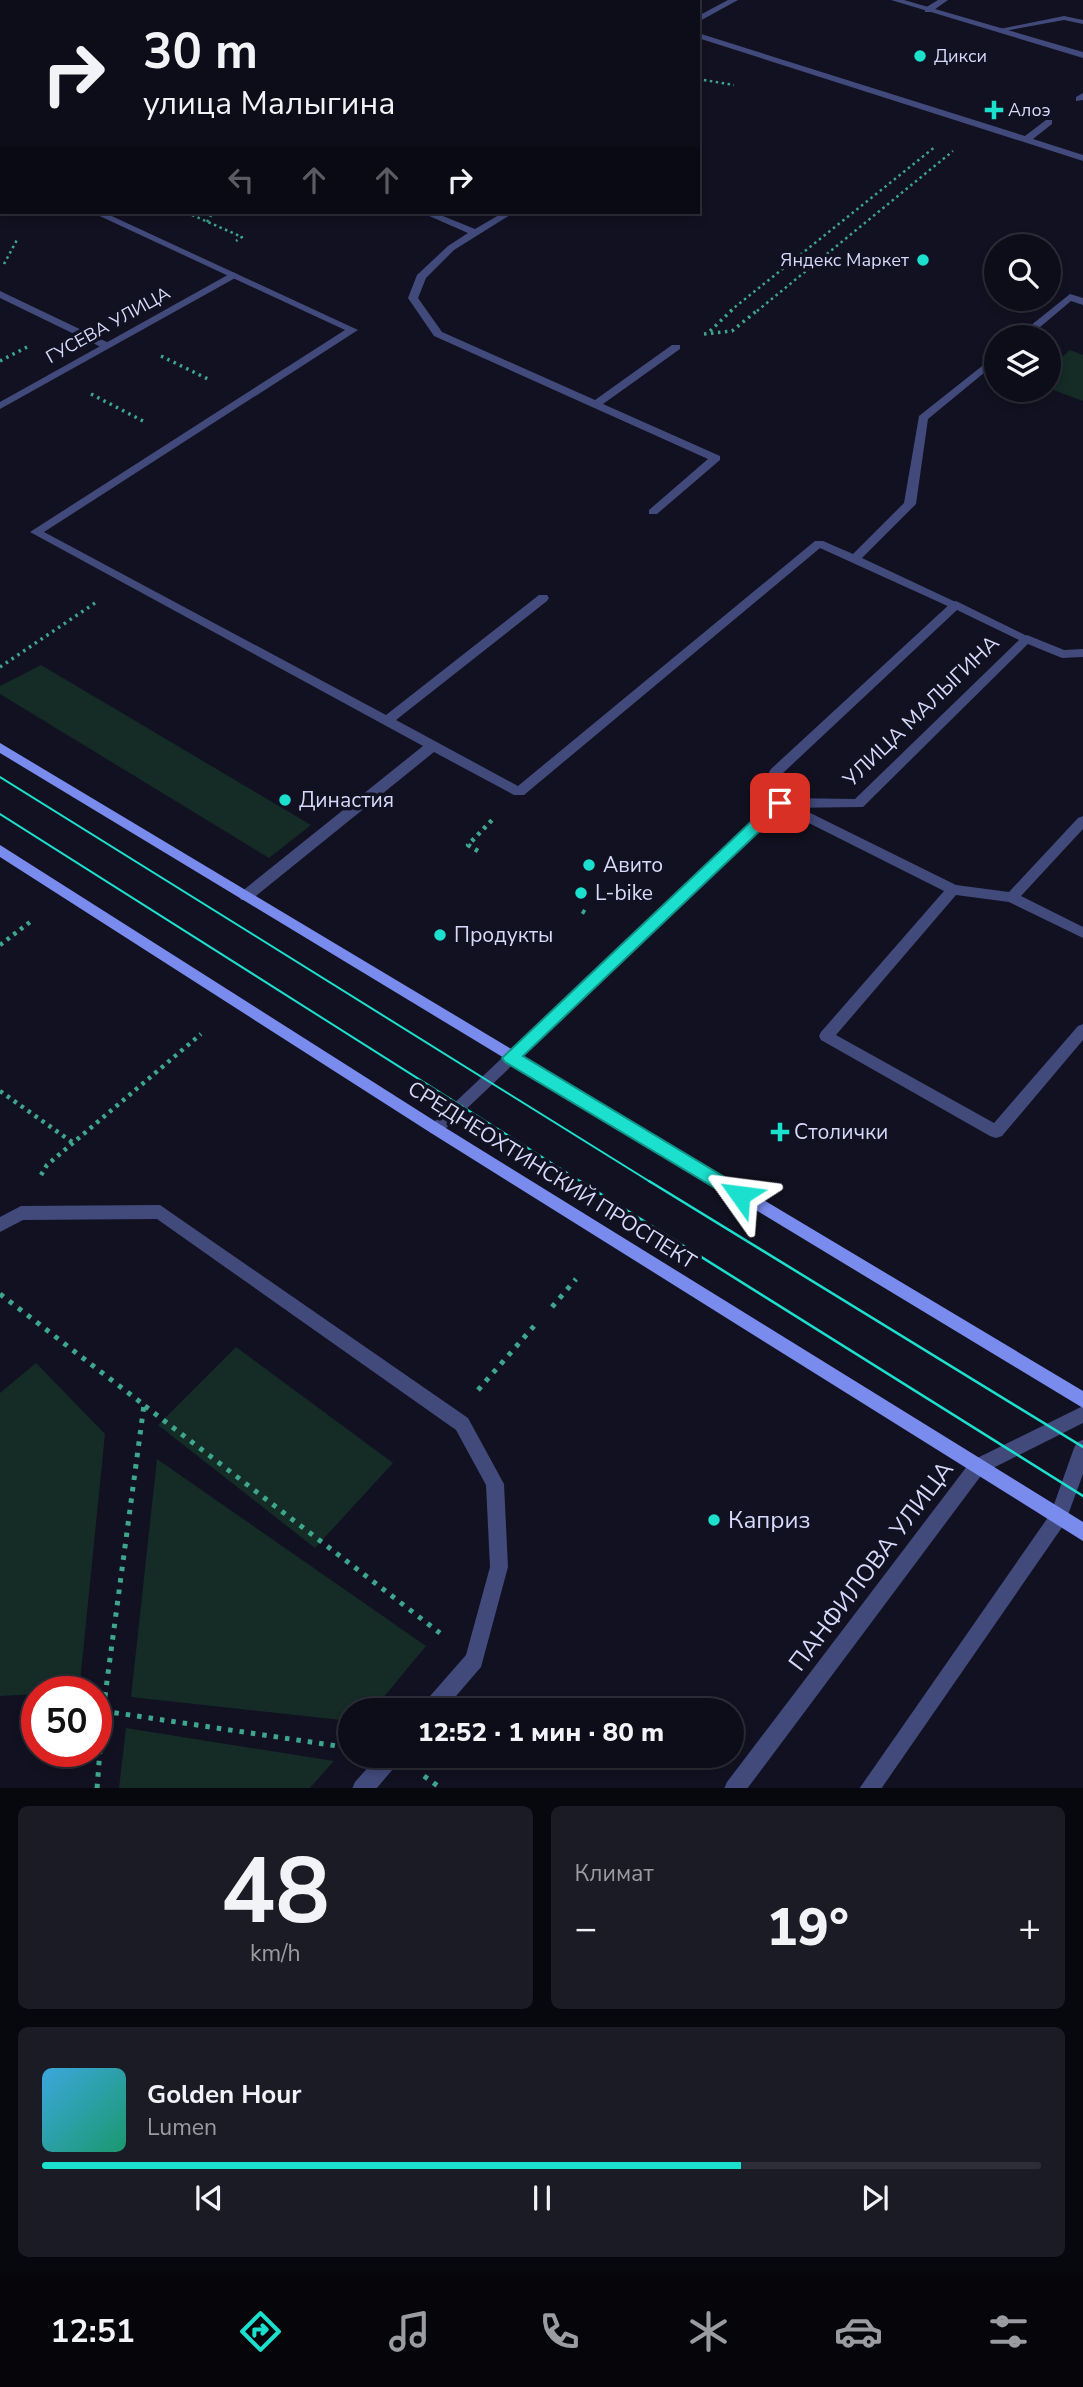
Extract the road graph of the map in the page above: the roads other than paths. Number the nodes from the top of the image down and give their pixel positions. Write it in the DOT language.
graph roads {
  1 [pos="734,0"];
  2 [pos="895,0"];
  3 [pos="944,0"];
  4 [pos="928,10"];
  5 [pos="700,19"];
  6 [pos="1083,22"];
  7 [pos="999,30"];
  8 [pos="700,37"];
  9 [pos="1083,55"];
  10 [pos="1049,122"];
  11 [pos="1026,140"];
  12 [pos="1083,158"];
  13 [pos="100,214"];
  14 [pos="430,214"];
  15 [pos="507,214"];
  16 [pos="476,233"];
  17 [pos="233,275"];
  18 [pos="0,294"];
  19 [pos="1083,302"];
  20 [pos="1036,325"];
  21 [pos="107,346"];
  22 [pos="676,347"];
  23 [pos="984,368"];
  24 [pos="596,404"];
  25 [pos="0,405"];
  26 [pos="653,512"];
  27 [pos="855,559"];
  28 [pos="542,598"];
  29 [pos="956,606"];
  30 [pos="1027,639"];
  31 [pos="1083,653"];
  32 [pos="387,721"];
  33 [pos="432,746"];
  34 [pos="0,747"];
  35 [pos="780,803"];
  36 [pos="1083,821"];
  37 [pos="0,850"];
  38 [pos="953,890"];
  39 [pos="246,897"];
  40 [pos="1012,897"];
  41 [pos="1083,933"];
  42 [pos="1083,1030"];
  43 [pos="511,1058"];
  44 [pos="436,1129"];
  45 [pos="0,1225"];
  46 [pos="1083,1400"];
  47 [pos="1083,1414"];
  48 [pos="1083,1448"];
  49 [pos="977,1467"];
  50 [pos="1059,1517"];
  51 [pos="1083,1532"];
  52 [pos="441,1698"];
  53 [pos="381,1768"];
  54 [pos="362,1788"];
  55 [pos="734,1788"];
  56 [pos="869,1788"];
  1 -- 5 [label="street"];
  2 -- 4 [label="street"];
  3 -- 4 [label="street"];
  4 -- 7 [label="street"];
  6 -- 7 [label="street"];
  7 -- 9 [label="street"];
  8 -- 11 [label="street"];
  10 -- 11 [label="street"];
  11 -- 12 [label="street"];
  13 -- 17 [label="street"];
  14 -- 16 [label="street"];
  15 -- 16 [label="street"];
  16 -- 24 [label="street"];
  17 -- 21 [label="street, ГУСЕВА УЛИЦА"];
  17 -- 32 [label="street"];
  18 -- 21 [label="street"];
  19 -- 20 [label="street"];
  21 -- 25 [label="street, ГУСЕВА УЛИЦА"];
  22 -- 24 [label="street"];
  23 -- 27 [label="street"];
  24 -- 26 [label="street"];
  27 -- 29 [label="street, УЛИЦА МАЛЫГИНА"];
  27 -- 33 [label="street, УЛИЦА МАЛЫГИНА"];
  28 -- 32 [label="street"];
  29 -- 30 [label="street, УЛИЦА МАЛЫГИНА"];
  29 -- 35 [label="street"];
  30 -- 31 [label="street"];
  30 -- 35 [label="street, УЛИЦА МАЛЫГИНА"];
  32 -- 33 [label="street"];
  33 -- 39 [label="street"];
  34 -- 39 [label="main road"];
  35 -- 38 [label="street"];
  35 -- 43 [label="street"];
  36 -- 40 [label="street"];
  37 -- 44 [label="main road, СРЕДНЕОХТИНСКИЙ ПРОСПЕКТ"];
  38 -- 40 [label="street"];
  38 -- 42 [label="street"];
  39 -- 43 [label="main road"];
  40 -- 41 [label="street"];
  43 -- 44 [label="street"];
  43 -- 46 [label="main road"];
  44 -- 49 [label="main road, СРЕДНЕОХТИНСКИЙ ПРОСПЕКТ"];
  45 -- 52 [label="street"];
  47 -- 49 [label="street, ПАНФИЛОВА УЛИЦА"];
  48 -- 50 [label="street"];
  49 -- 50 [label="main road, СРЕДНЕОХТИНСКИЙ ПРОСПЕКТ"];
  49 -- 55 [label="street, ПАНФИЛОВА УЛИЦА"];
  50 -- 51 [label="main road, СРЕДНЕОХТИНСКИЙ ПРОСПЕКТ"];
  50 -- 56 [label="street"];
  53 -- 54 [label="street"];
}
